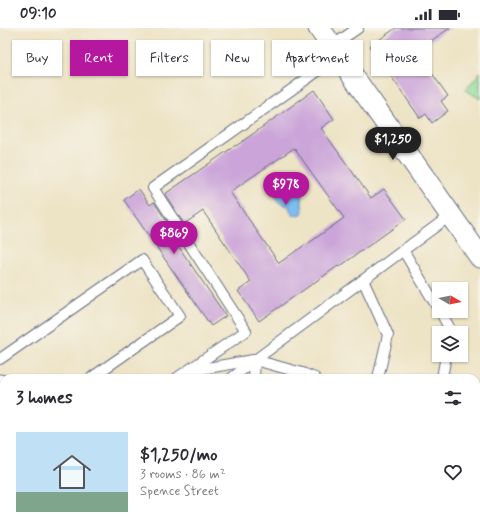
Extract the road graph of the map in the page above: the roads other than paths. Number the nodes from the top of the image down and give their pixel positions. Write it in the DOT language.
graph roads {
  1 [pos="319,28"];
  2 [pos="358,28"];
  3 [pos="327,40"];
  4 [pos="346,40"];
  5 [pos="302,76"];
  6 [pos="353,76"];
  7 [pos="451,215"];
  8 [pos="403,250"];
  9 [pos="480,257"];
  10 [pos="363,280"];
  11 [pos="432,299"];
  12 [pos="0,359"];
  13 [pos="254,360"];
  14 [pos="445,362"];
  15 [pos="186,372"];
  16 [pos="97,374"];
  17 [pos="183,374"];
  18 [pos="237,374"];
  19 [pos="254,374"];
  20 [pos="295,374"];
  21 [pos="379,374"];
  22 [pos="443,374"];
  1 -- 3 [label="street"];
  2 -- 4 [label="lane"];
  5 -- 15 [label="lane"];
  6 -- 7 [label="street"];
  7 -- 8 [label="lane"];
  7 -- 9 [label="street"];
  8 -- 10 [label="lane"];
  8 -- 11 [label="lane"];
  10 -- 13 [label="lane"];
  10 -- 21 [label="lane"];
  12 -- 16 [label="lane"];
  13 -- 15 [label="lane"];
  13 -- 18 [label="lane"];
  13 -- 19 [label="lane"];
  13 -- 20 [label="lane"];
  14 -- 22 [label="lane"];
  15 -- 17 [label="lane"];
}
